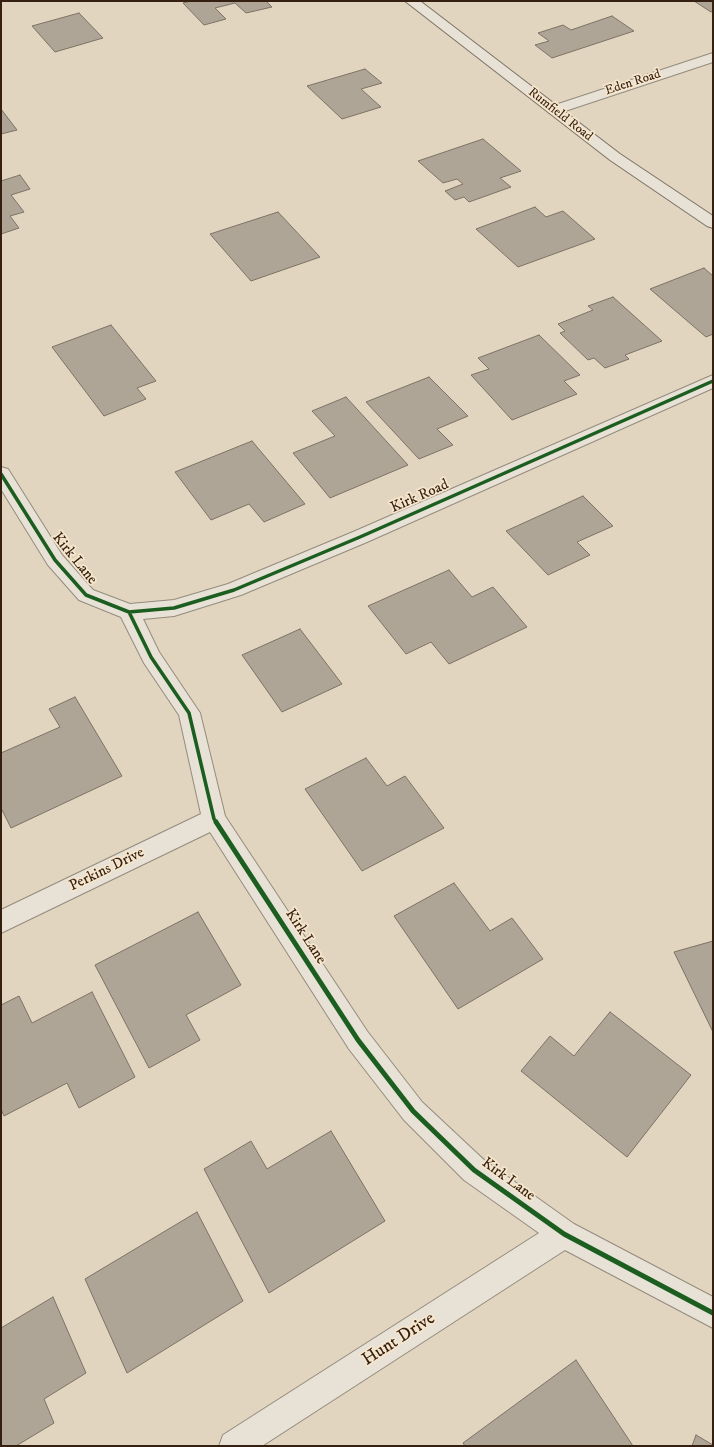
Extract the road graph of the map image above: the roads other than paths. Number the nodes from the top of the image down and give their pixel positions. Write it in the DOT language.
graph roads {
  1 [pos="412,1"];
  2 [pos="713,57"];
  3 [pos="554,110"];
  4 [pos="713,222"];
  5 [pos="713,381"];
  6 [pos="1,474"];
  7 [pos="129,612"];
  8 [pos="214,819"];
  9 [pos="1,922"];
  10 [pos="564,1234"];
  11 [pos="713,1312"];
  12 [pos="234,1446"];
  1 -- 3 [label="street, Rumfield Road"];
  2 -- 3 [label="street, Eden Road"];
  3 -- 4 [label="street, Rumfield Road"];
  5 -- 7 [label="street, Kirk Road"];
  6 -- 7 [label="street, Kirk Lane"];
  7 -- 8 [label="street, Kirk Lane"];
  8 -- 9 [label="street, Perkins Drive"];
  8 -- 10 [label="street, Kirk Lane"];
  10 -- 11 [label="street, Kirk Lane"];
  10 -- 12 [label="street, Hunt Drive"];
}
